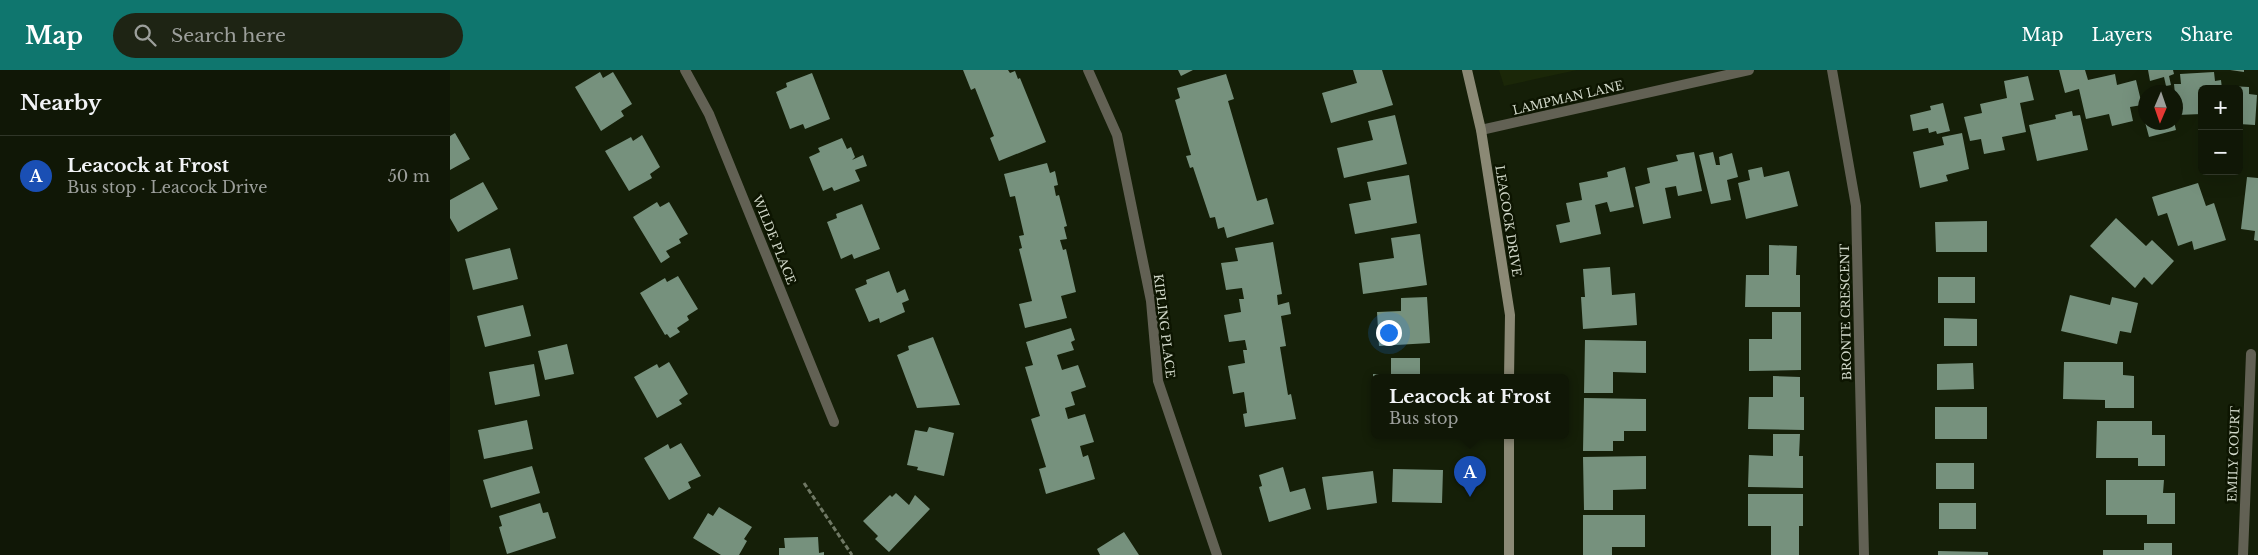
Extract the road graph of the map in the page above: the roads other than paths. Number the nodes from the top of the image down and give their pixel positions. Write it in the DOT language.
graph roads {
  1 [pos="685,70"];
  2 [pos="1088,70"];
  3 [pos="1467,70"];
  4 [pos="1749,70"];
  5 [pos="1832,70"];
  6 [pos="1481,130"];
  7 [pos="2250,354"];
  8 [pos="1509,374"];
  9 [pos="834,422"];
  10 [pos="1509,439"];
  11 [pos="1217,555"];
  12 [pos="1509,555"];
  13 [pos="1864,555"];
  14 [pos="2243,555"];
  1 -- 9 [label="street, WILDE PLACE"];
  2 -- 11 [label="street, KIPLING PLACE"];
  3 -- 6 [label="street, LEACOCK DRIVE"];
  4 -- 6 [label="street, LAMPMAN LANE"];
  5 -- 13 [label="street, BRONTE CRESCENT"];
  6 -- 8 [label="street, LEACOCK DRIVE"];
  7 -- 14 [label="street, EMILY COURT"];
  10 -- 12 [label="street"];
}
